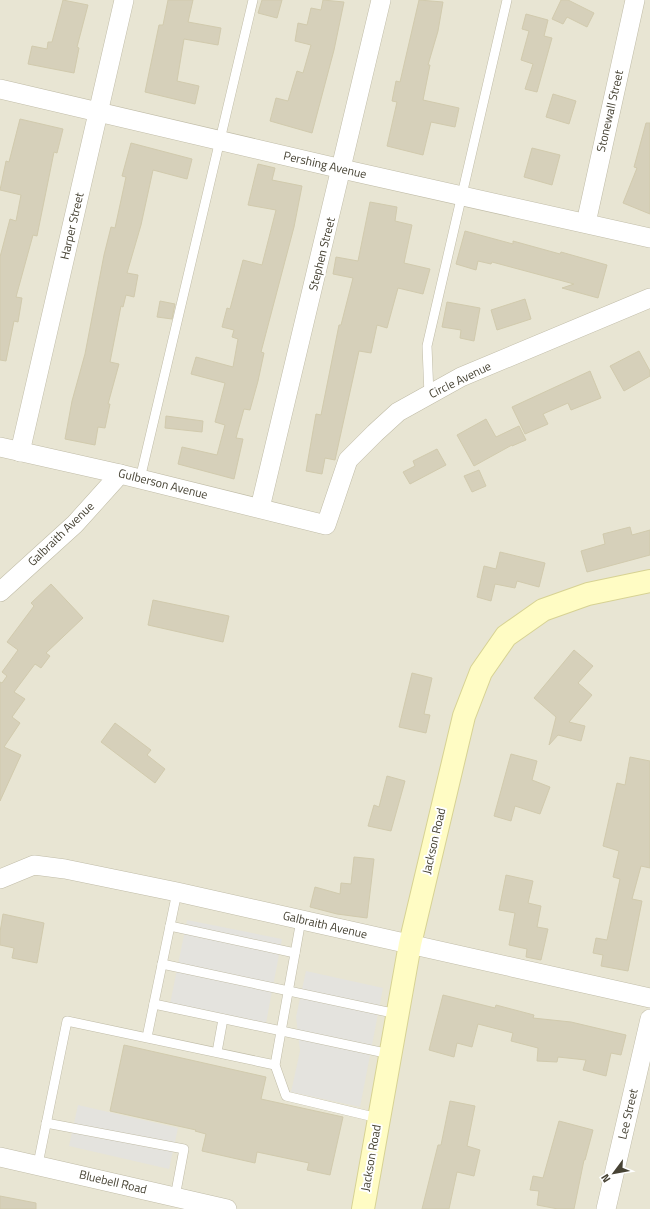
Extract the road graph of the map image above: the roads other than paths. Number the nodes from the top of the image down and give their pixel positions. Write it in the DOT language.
graph roads {
  1 [pos="124,0"];
  2 [pos="253,0"];
  3 [pos="381,0"];
  4 [pos="508,0"];
  5 [pos="635,0"];
  6 [pos="0,89"];
  7 [pos="98,113"];
  8 [pos="219,141"];
  9 [pos="342,169"];
  10 [pos="462,196"];
  11 [pos="586,223"];
  12 [pos="650,238"];
  13 [pos="650,298"];
  14 [pos="429,395"];
  15 [pos="0,447"];
  16 [pos="20,452"];
  17 [pos="120,474"];
  18 [pos="140,478"];
  19 [pos="260,508"];
  20 [pos="326,525"];
  21 [pos="650,581"];
  22 [pos="0,592"];
  23 [pos="0,879"];
  24 [pos="177,892"];
  25 [pos="301,920"];
  26 [pos="170,926"];
  27 [pos="410,944"];
  28 [pos="295,953"];
  29 [pos="162,964"];
  30 [pos="289,991"];
  31 [pos="650,998"];
  32 [pos="154,1004"];
  33 [pos="397,1014"];
  34 [pos="223,1019"];
  35 [pos="650,1019"];
  36 [pos="282,1032"];
  37 [pos="147,1037"];
  38 [pos="217,1052"];
  39 [pos="390,1054"];
  40 [pos="275,1065"];
  41 [pos="378,1118"];
  42 [pos="46,1123"];
  43 [pos="0,1157"];
  44 [pos="38,1164"];
  45 [pos="175,1197"];
  46 [pos="226,1209"];
  47 [pos="363,1209"];
  48 [pos="606,1209"];
  1 -- 7 [label="street, Harper Street"];
  2 -- 8 [label="lane"];
  3 -- 9 [label="street, Stephen Street"];
  4 -- 10 [label="lane"];
  5 -- 11 [label="street, Stonewall Street"];
  6 -- 7 [label="street, Pershing Avenue"];
  7 -- 8 [label="street, Pershing Avenue"];
  7 -- 16 [label="street, Harper Street"];
  8 -- 9 [label="street, Pershing Avenue"];
  8 -- 18 [label="lane"];
  9 -- 10 [label="street, Pershing Avenue"];
  9 -- 19 [label="street, Stephen Street"];
  10 -- 11 [label="street, Pershing Avenue"];
  10 -- 14 [label="lane"];
  11 -- 12 [label="street, Pershing Avenue"];
  13 -- 14 [label="street, Circle Avenue"];
  14 -- 20 [label="street, Circle Avenue"];
  15 -- 16 [label="street, Gulberson Avenue"];
  16 -- 17 [label="street, Gulberson Avenue"];
  17 -- 18 [label="street, Gulberson Avenue"];
  17 -- 22 [label="street, Galbraith Avenue"];
  18 -- 19 [label="street, Gulberson Avenue"];
  19 -- 20 [label="street, Gulberson Avenue"];
  21 -- 27 [label="street, Jackson Road"];
  23 -- 24 [label="street, Galbraith Avenue"];
  24 -- 25 [label="street, Galbraith Avenue"];
  24 -- 26 [label="lane"];
  25 -- 27 [label="street, Galbraith Avenue"];
  25 -- 28 [label="lane"];
  26 -- 28 [label="lane"];
  26 -- 29 [label="lane"];
  27 -- 31 [label="street, Galbraith Avenue"];
  27 -- 33 [label="street, Jackson Road"];
  28 -- 30 [label="lane"];
  29 -- 30 [label="lane"];
  29 -- 32 [label="lane"];
  30 -- 33 [label="lane"];
  30 -- 36 [label="lane"];
  32 -- 34 [label="lane"];
  32 -- 37 [label="lane"];
  33 -- 39 [label="street, Jackson Road"];
  34 -- 36 [label="lane"];
  34 -- 38 [label="lane"];
  35 -- 48 [label="street, Lee Street"];
  36 -- 39 [label="lane"];
  36 -- 40 [label="lane"];
  37 -- 38 [label="lane"];
  37 -- 42 [label="lane"];
  38 -- 40 [label="lane"];
  39 -- 41 [label="street, Jackson Road"];
  40 -- 41 [label="lane"];
  41 -- 47 [label="street, Jackson Road"];
  42 -- 44 [label="lane"];
  42 -- 45 [label="lane"];
  43 -- 44 [label="street, Bluebell Road"];
  44 -- 45 [label="street, Bluebell Road"];
  45 -- 46 [label="street, Bluebell Road"];
}
